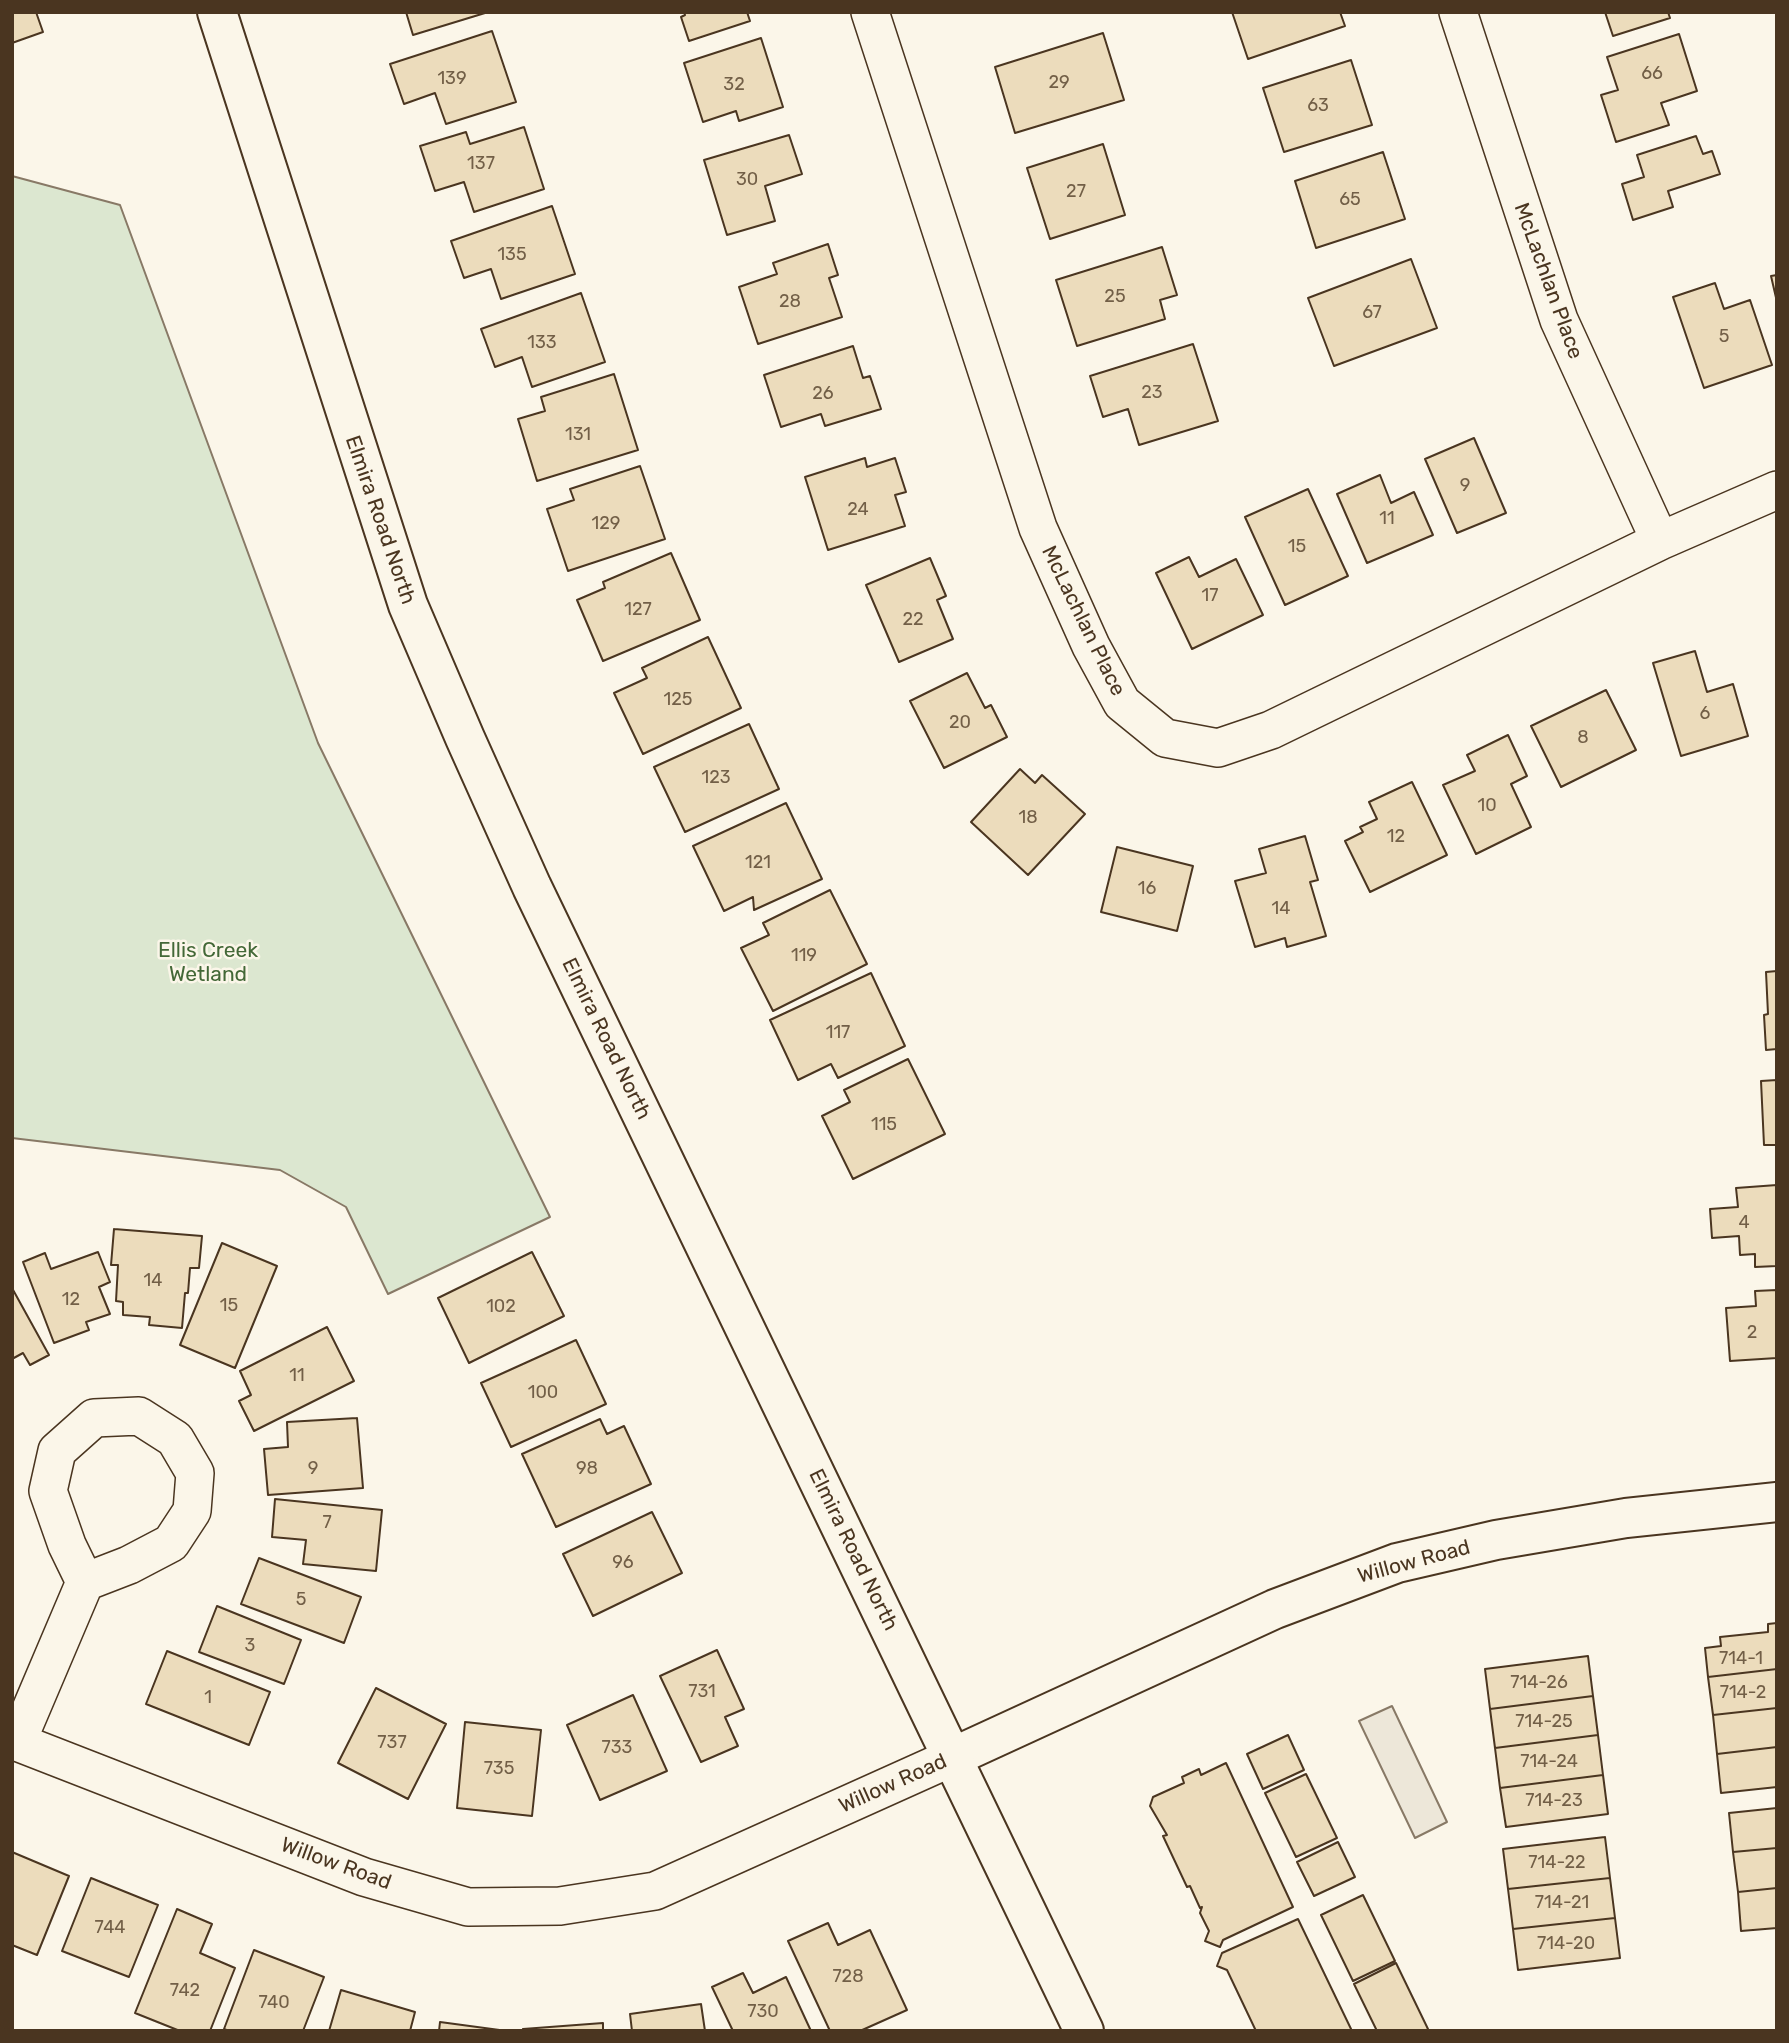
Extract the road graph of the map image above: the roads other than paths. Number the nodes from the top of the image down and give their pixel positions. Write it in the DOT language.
graph roads {
  1 [pos="217,12"];
  2 [pos="870,12"];
  3 [pos="1458,12"];
  4 [pos="1777,490"];
  5 [pos="1660,541"];
  6 [pos="1777,1502"];
  7 [pos="85,1582"];
  8 [pos="15,1741"];
  9 [pos="953,1757"];
  10 [pos="1084,2031"];
  1 -- 9 [label="main road, Elmira Road North"];
  2 -- 5 [label="street, McLachlan Place"];
  3 -- 5 [label="street, McLachlan Place"];
  4 -- 5 [label="street, McLachlan Place"];
  6 -- 9 [label="main road, Willow Road"];
  7 -- 7 [label="street"];
  7 -- 8 [label="street"];
  8 -- 9 [label="street, Willow Road"];
  9 -- 10 [label="main road, Elmira Road North"];
}
